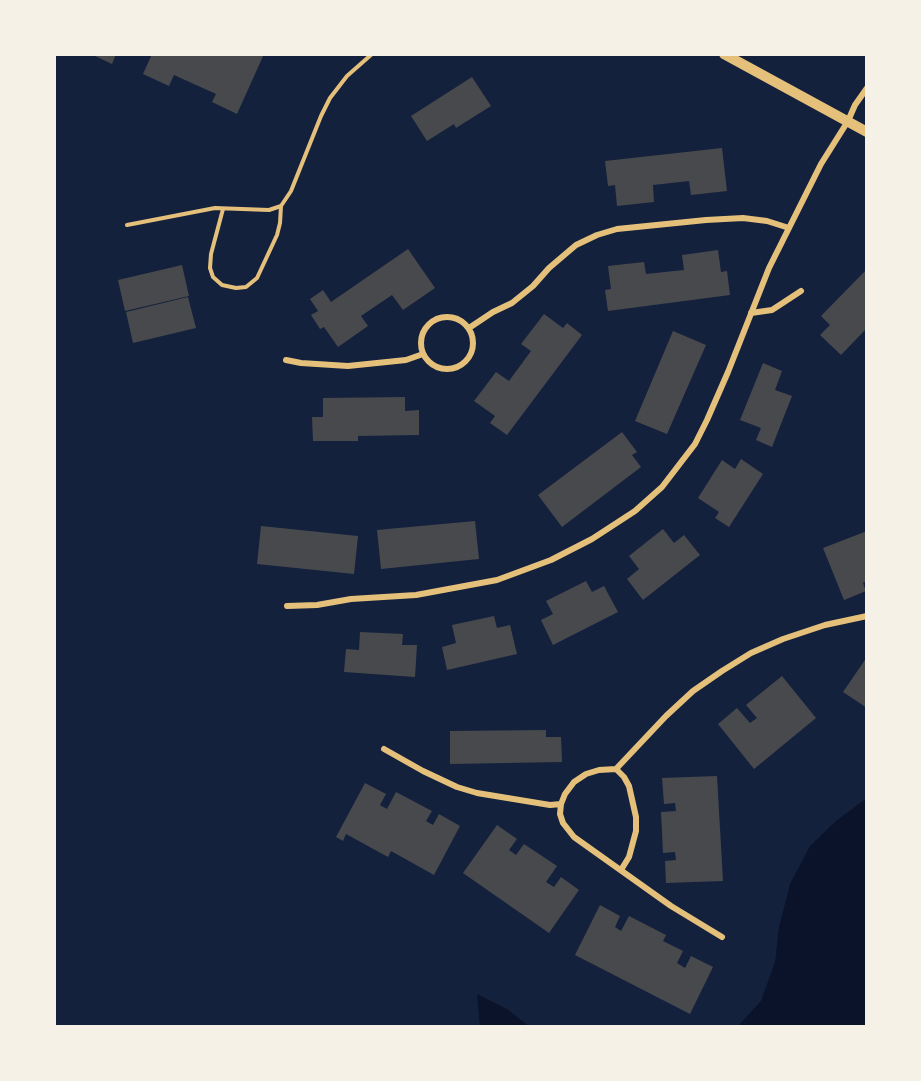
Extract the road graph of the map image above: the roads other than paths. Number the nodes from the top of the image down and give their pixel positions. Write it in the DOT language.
graph roads {
  1 [pos="372,54"];
  2 [pos="724,54"];
  3 [pos="867,88"];
  4 [pos="848,121"];
  5 [pos="867,132"];
  6 [pos="281,206"];
  7 [pos="223,209"];
  8 [pos="127,225"];
  9 [pos="789,228"];
  10 [pos="801,291"];
  11 [pos="751,313"];
  12 [pos="469,328"];
  13 [pos="423,354"];
  14 [pos="286,360"];
  15 [pos="287,606"];
  16 [pos="867,616"];
  17 [pos="384,749"];
  18 [pos="616,769"];
  19 [pos="561,804"];
  20 [pos="621,870"];
  21 [pos="722,937"];
  1 -- 6 [label="lane"];
  2 -- 4 [label="street"];
  3 -- 4 [label="street"];
  4 -- 5 [label="street"];
  4 -- 9 [label="street"];
  6 -- 7 [label="lane"];
  6 -- 7 [label="lane"];
  7 -- 8 [label="lane"];
  9 -- 11 [label="street"];
  9 -- 12 [label="street"];
  10 -- 11 [label="street"];
  11 -- 15 [label="street"];
  12 -- 13 [label="street"];
  12 -- 13 [label="street"];
  13 -- 14 [label="street"];
  16 -- 18 [label="street"];
  17 -- 19 [label="street"];
  18 -- 19 [label="street"];
  18 -- 20 [label="street"];
  19 -- 20 [label="street"];
  20 -- 21 [label="street"];
}
